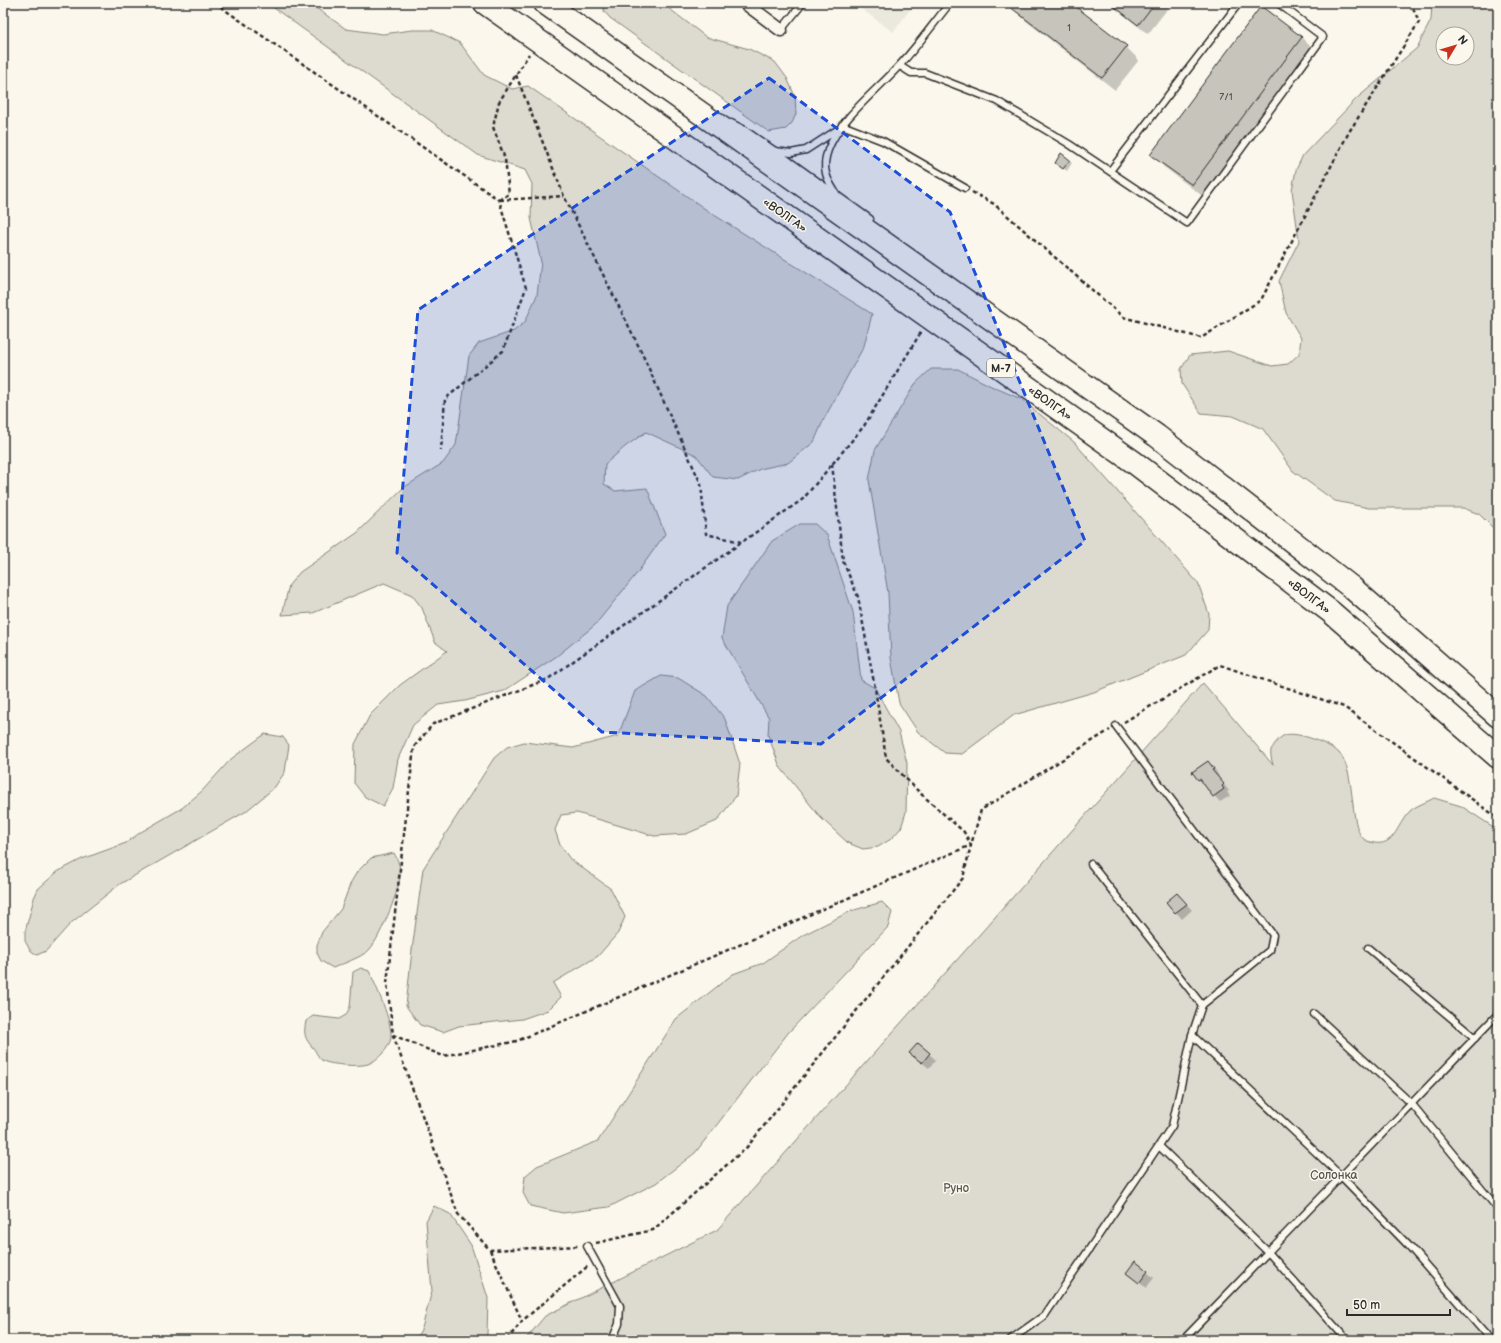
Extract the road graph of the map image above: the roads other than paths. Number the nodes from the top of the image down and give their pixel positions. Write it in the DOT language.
graph roads {
  1 [pos="485,3"];
  2 [pos="545,3"];
  3 [pos="745,3"];
  4 [pos="803,3"];
  5 [pos="950,3"];
  6 [pos="1239,3"];
  7 [pos="1278,3"];
  8 [pos="781,30"];
  9 [pos="900,66"];
  10 [pos="704,116"];
  11 [pos="840,127"];
  12 [pos="775,151"];
  13 [pos="1110,171"];
  14 [pos="965,188"];
  15 [pos="837,195"];
  16 [pos="874,223"];
  17 [pos="884,234"];
  18 [pos="900,255"];
  19 [pos="1498,716"];
  20 [pos="1116,726"];
  21 [pos="1498,757"];
  22 [pos="1091,864"];
  23 [pos="1368,948"];
  24 [pos="1202,1005"];
  25 [pos="1314,1014"];
  26 [pos="1498,1014"];
  27 [pos="1192,1035"];
  28 [pos="1475,1038"];
  29 [pos="1411,1103"];
  30 [pos="1159,1146"];
  31 [pos="1341,1176"];
  32 [pos="1498,1209"];
  33 [pos="587,1246"];
  34 [pos="1268,1252"];
  35 [pos="612,1340"];
  36 [pos="1010,1340"];
  37 [pos="1183,1340"];
  38 [pos="1347,1340"];
  39 [pos="1491,1340"];
  1 -- 21 [label="highway, «ВОЛГА» / М-7"];
  2 -- 10 [label="highway"];
  3 -- 8 [label="street"];
  4 -- 8 [label="lane"];
  5 -- 9 [label="lane"];
  6 -- 13 [label="lane"];
  7 -- 13 [label="lane"];
  9 -- 11 [label="lane"];
  9 -- 13 [label="lane"];
  10 -- 12 [label="lane"];
  10 -- 18 [label="highway"];
  11 -- 12 [label="lane"];
  11 -- 14 [label="lane"];
  11 -- 15 [label="lane"];
  12 -- 15 [label="lane"];
  15 -- 16 [label="lane"];
  17 -- 18 [label="lane"];
  18 -- 19 [label="highway"];
  20 -- 24 [label="lane"];
  22 -- 24 [label="lane"];
  23 -- 28 [label="lane"];
  24 -- 27 [label="lane"];
  25 -- 29 [label="lane"];
  26 -- 28 [label="lane"];
  27 -- 30 [label="lane"];
  27 -- 31 [label="lane"];
  28 -- 29 [label="lane"];
  29 -- 31 [label="lane"];
  29 -- 32 [label="lane"];
  30 -- 34 [label="lane"];
  30 -- 36 [label="lane"];
  31 -- 34 [label="lane"];
  31 -- 39 [label="lane"];
  33 -- 35 [label="lane"];
  34 -- 37 [label="lane"];
  34 -- 38 [label="lane"];
}
